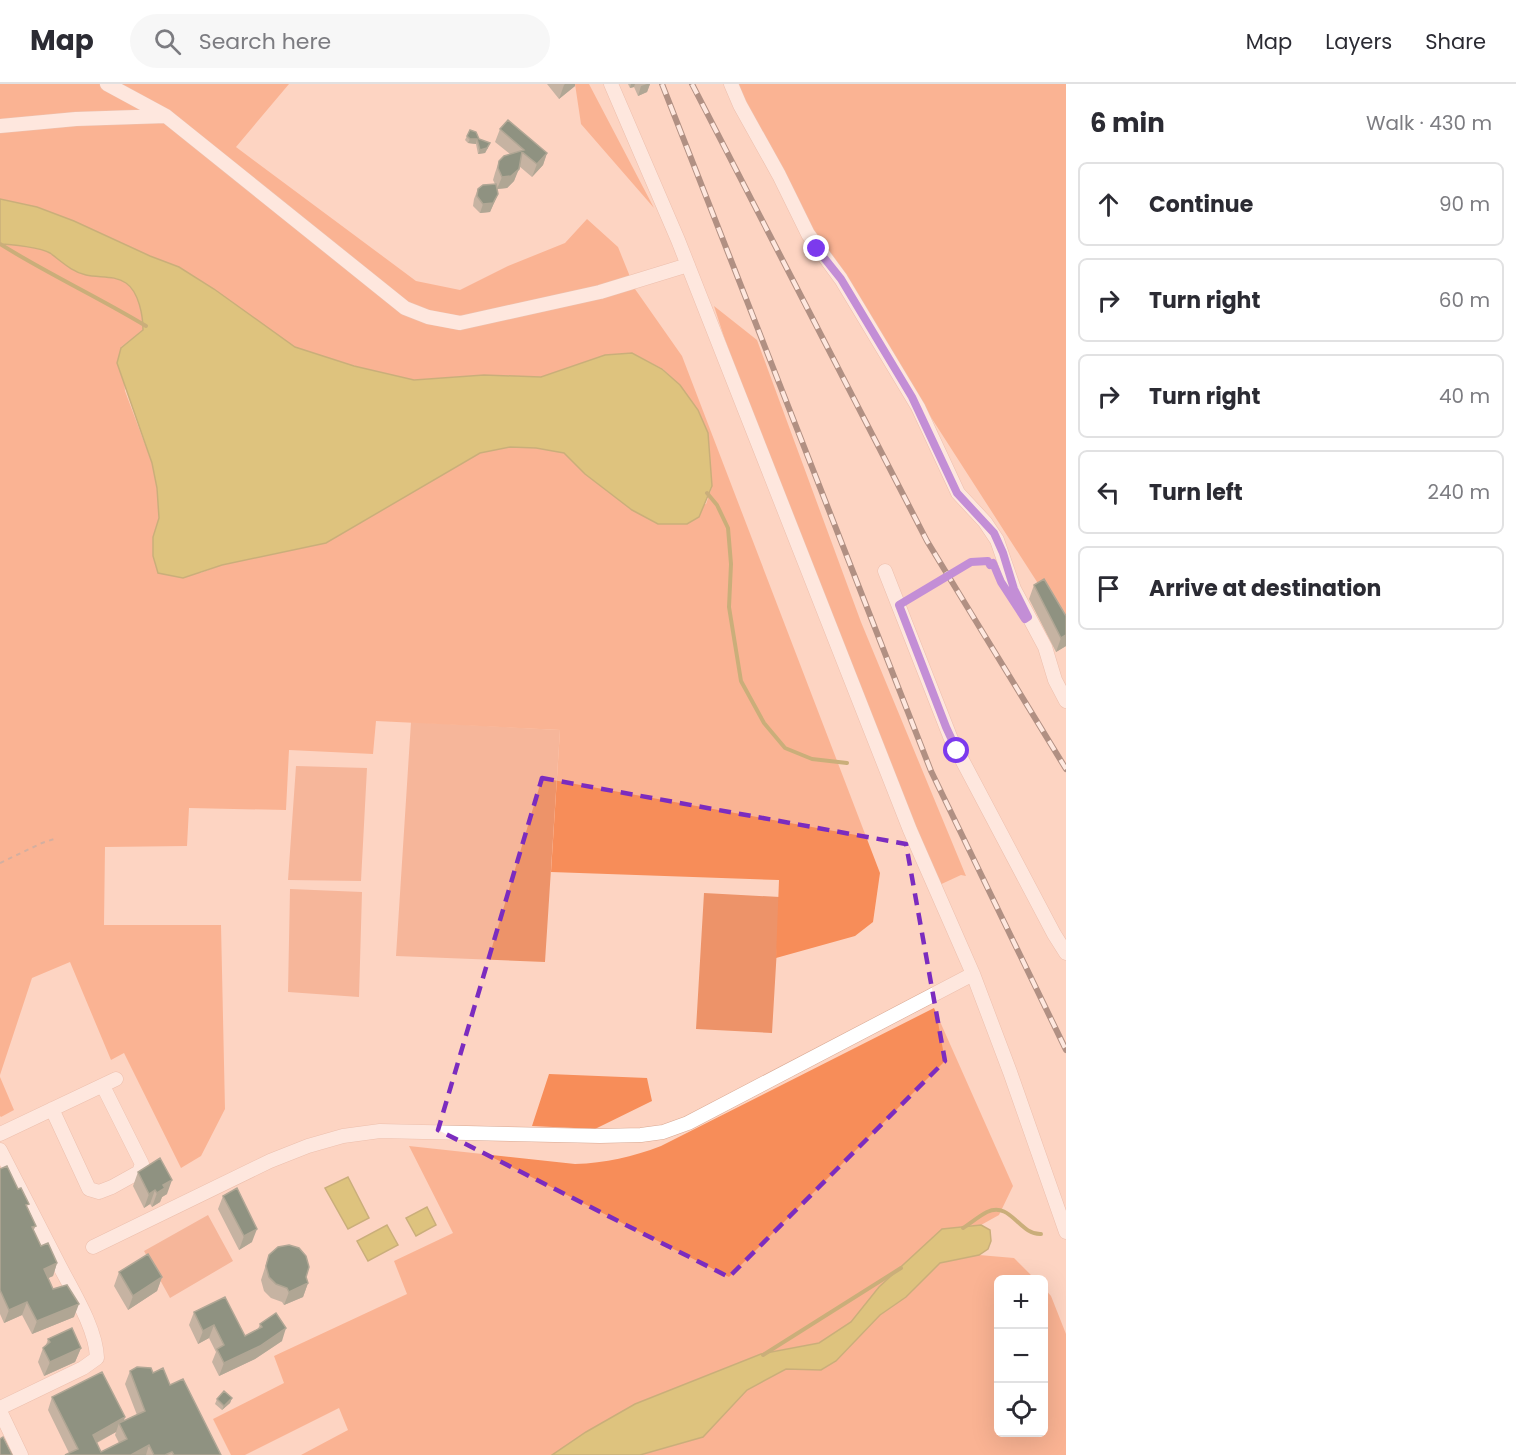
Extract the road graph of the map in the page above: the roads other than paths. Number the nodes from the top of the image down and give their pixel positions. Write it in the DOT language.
graph roads {
  1 [pos="107,84"];
  2 [pos="612,84"];
  3 [pos="731,84"];
  4 [pos="166,116"];
  5 [pos="0,126"];
  6 [pos="688,265"];
  7 [pos="885,571"];
  8 [pos="1066,701"];
  9 [pos="1066,953"];
  10 [pos="973,974"];
  11 [pos="116,1079"];
  12 [pos="103,1086"];
  13 [pos="52,1109"];
  14 [pos="0,1134"];
  15 [pos="0,1150"];
  16 [pos="1066,1232"];
  17 [pos="93,1247"];
  18 [pos="0,1410"];
  19 [pos="21,1455"];
  1 -- 4 [label="street"];
  2 -- 6 [label="street"];
  3 -- 8 [label="street"];
  4 -- 5 [label="street"];
  4 -- 6 [label="street"];
  6 -- 10 [label="street"];
  7 -- 9 [label="street"];
  10 -- 16 [label="street"];
  10 -- 17 [label="street"];
  11 -- 12 [label="street"];
  12 -- 13 [label="street"];
  12 -- 13 [label="street"];
  13 -- 14 [label="street"];
  15 -- 18 [label="street"];
  18 -- 19 [label="street"];
}
